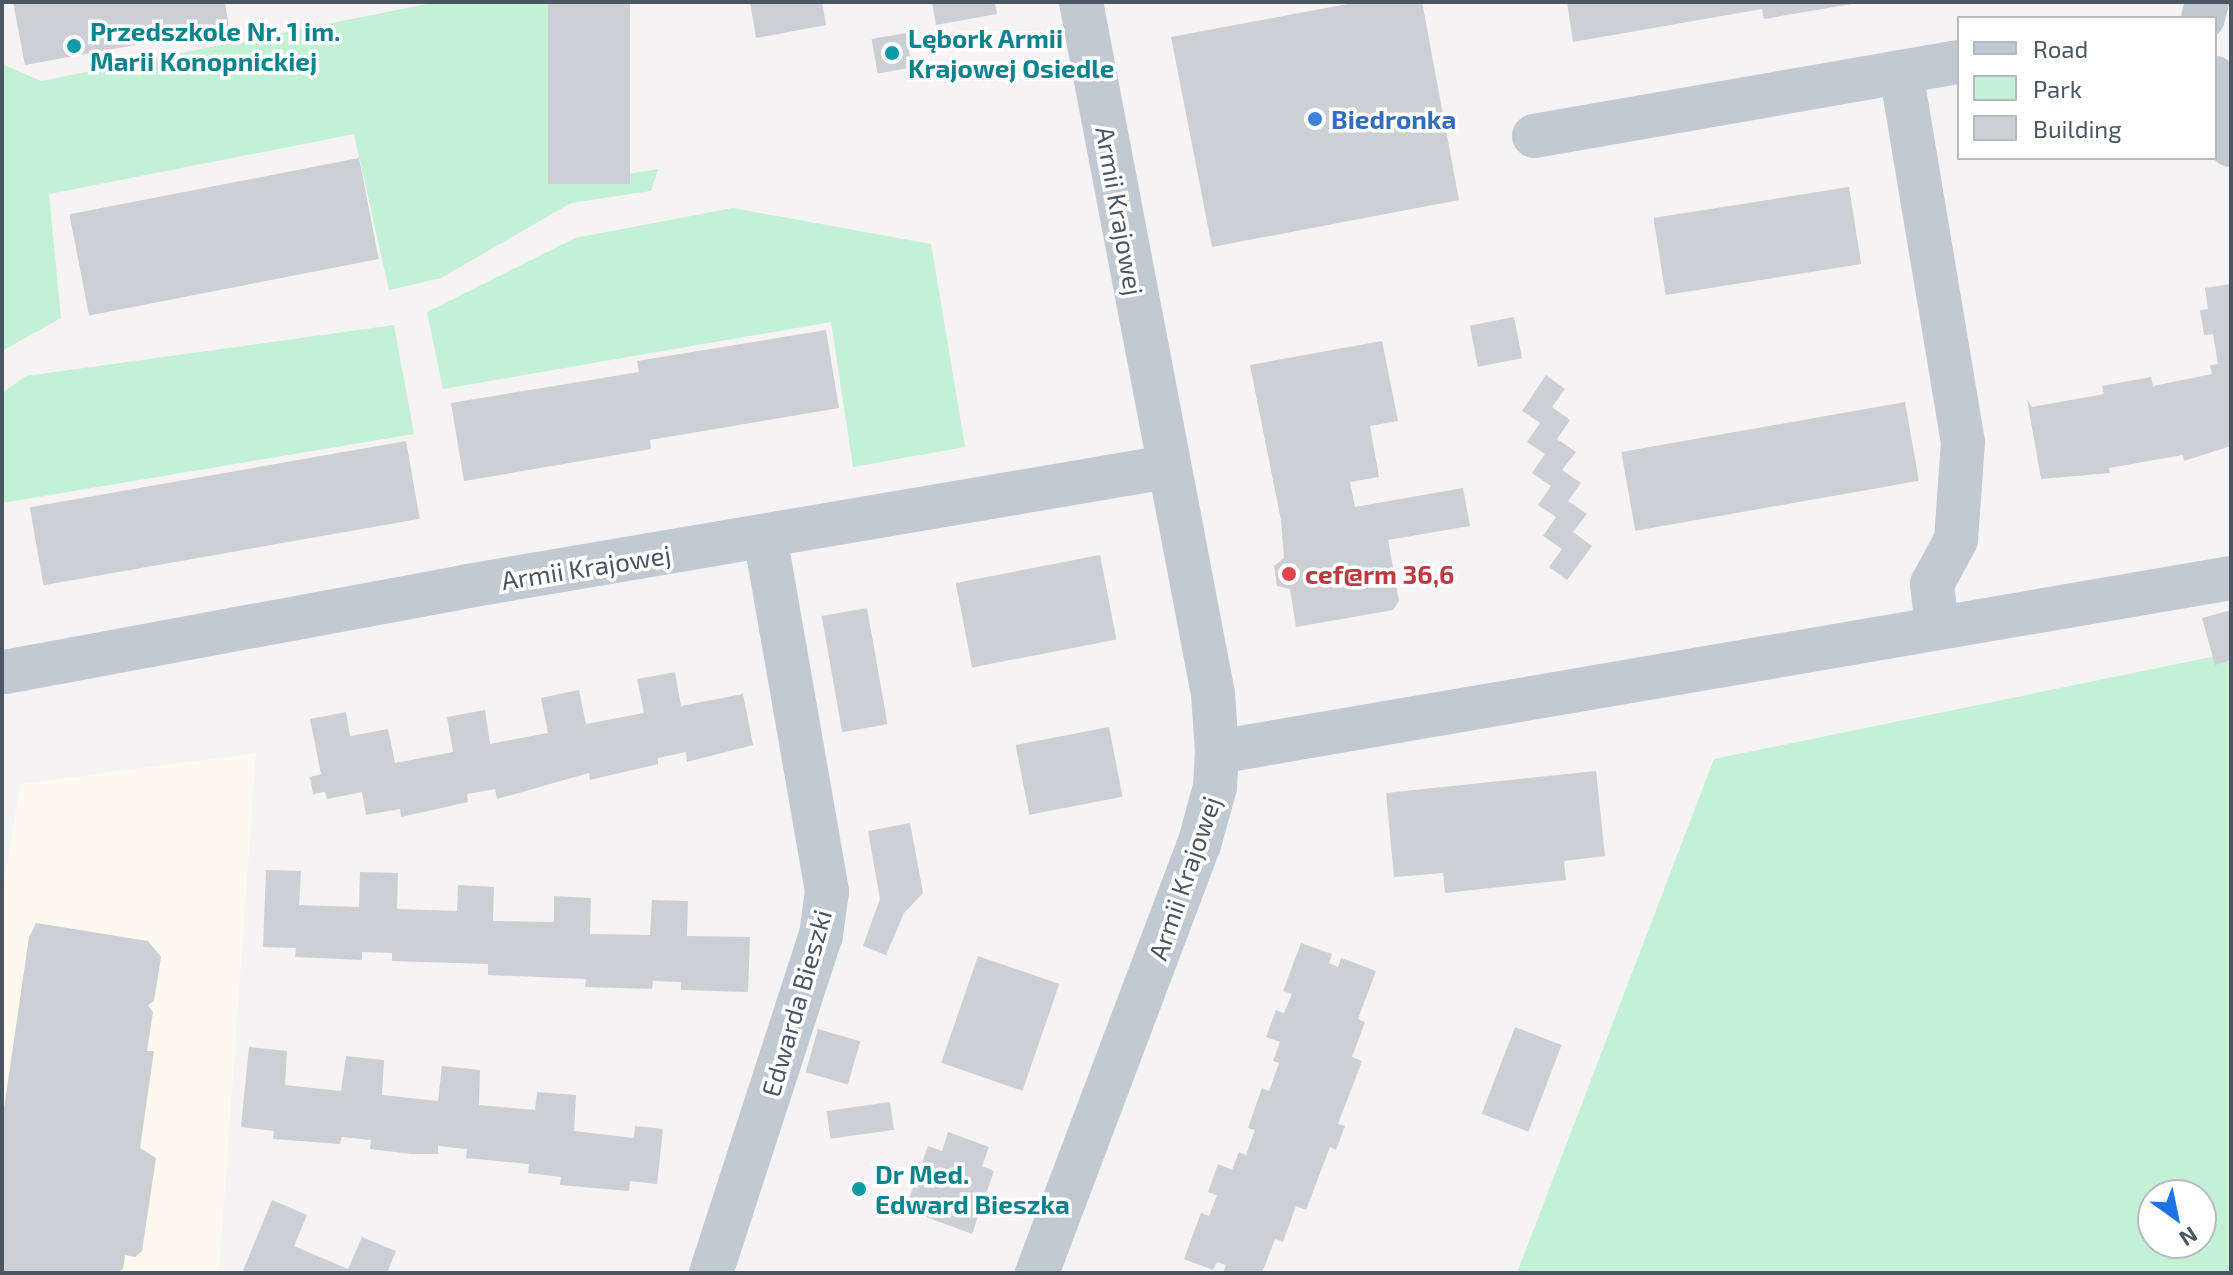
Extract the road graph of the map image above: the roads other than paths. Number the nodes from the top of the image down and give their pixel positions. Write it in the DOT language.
graph roads {
  1 [pos="1081,2"];
  2 [pos="1957,62"];
  3 [pos="1901,72"];
  4 [pos="2217,86"];
  5 [pos="1534,136"];
  6 [pos="2231,145"];
  7 [pos="1167,467"];
  8 [pos="765,537"];
  9 [pos="2231,578"];
  10 [pos="1937,627"];
  11 [pos="5,672"];
  12 [pos="1217,752"];
  13 [pos="711,1273"];
  14 [pos="1037,1273"];
  1 -- 7 [label="street, Armii Krajowej"];
  2 -- 3 [label="street"];
  3 -- 5 [label="street"];
  3 -- 10 [label="street"];
  4 -- 6 [label="street"];
  7 -- 8 [label="street, Armii Krajowej"];
  7 -- 12 [label="street, Armii Krajowej"];
  8 -- 11 [label="street, Armii Krajowej"];
  8 -- 13 [label="street, Edwarda Bieszki"];
  9 -- 10 [label="street"];
  10 -- 12 [label="street"];
  12 -- 14 [label="street, Armii Krajowej"];
}
